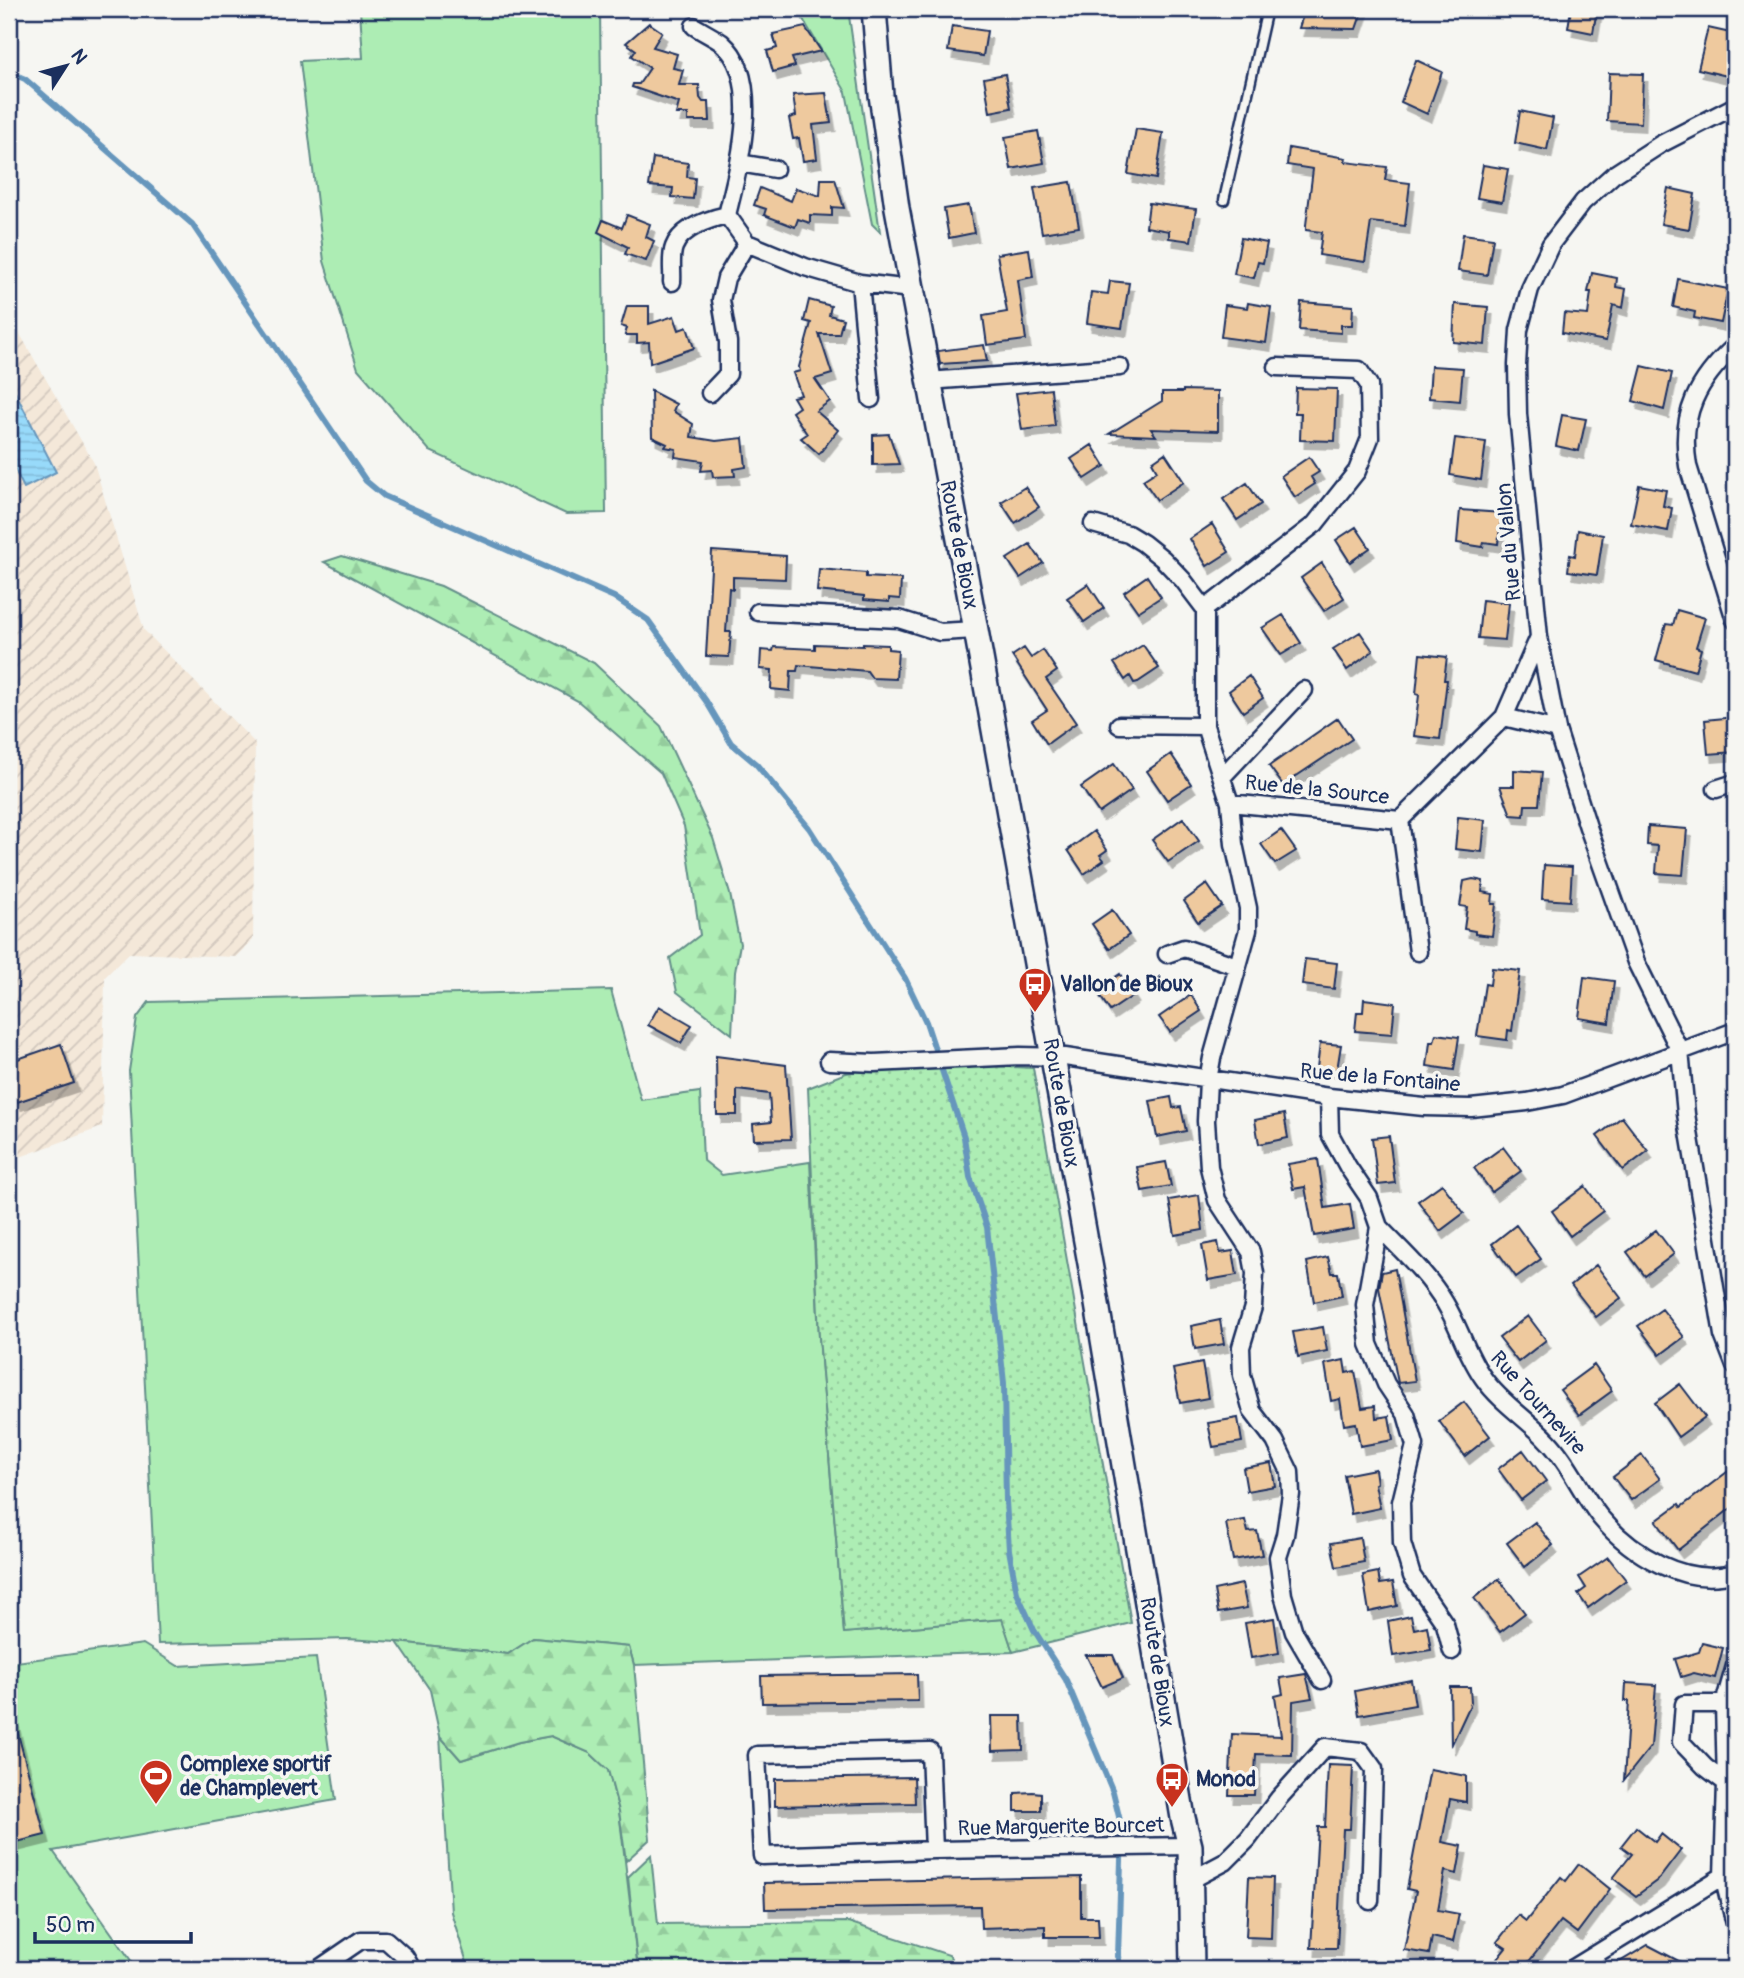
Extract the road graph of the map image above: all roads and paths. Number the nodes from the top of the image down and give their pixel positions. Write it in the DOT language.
graph roads {
  1 [pos="874,9"];
  2 [pos="1267,9"];
  3 [pos="879,20"];
  4 [pos="694,26"];
  5 [pos="1735,106"];
  6 [pos="739,163"];
  7 [pos="775,169"];
  8 [pos="1224,201"];
  9 [pos="727,215"];
  10 [pos="747,243"];
  11 [pos="672,282"];
  12 [pos="860,283"];
  13 [pos="911,289"];
  14 [pos="1735,346"];
  15 [pos="1277,367"];
  16 [pos="1120,368"];
  17 [pos="928,382"];
  18 [pos="709,393"];
  19 [pos="871,399"];
  20 [pos="1094,524"];
  21 [pos="1205,609"];
  22 [pos="758,612"];
  23 [pos="1735,620"];
  24 [pos="976,630"];
  25 [pos="1539,637"];
  26 [pos="1304,690"];
  27 [pos="1504,718"];
  28 [pos="1119,725"];
  29 [pos="1205,726"];
  30 [pos="1557,730"];
  31 [pos="1222,777"];
  32 [pos="1735,783"];
  33 [pos="1716,789"];
  34 [pos="1230,803"];
  35 [pos="1400,820"];
  36 [pos="1419,952"];
  37 [pos="1167,954"];
  38 [pos="1237,966"];
  39 [pos="1735,1031"];
  40 [pos="1680,1051"];
  41 [pos="1052,1056"];
  42 [pos="829,1061"];
  43 [pos="1208,1080"];
  44 [pos="1329,1097"];
  45 [pos="1379,1227"];
  46 [pos="1735,1366"];
  47 [pos="1735,1573"];
  48 [pos="1452,1651"];
  49 [pos="1735,1667"];
  50 [pos="1322,1680"];
  51 [pos="1724,1704"];
  52 [pos="1726,1783"];
  53 [pos="1190,1846"];
  54 [pos="934,1850"];
  55 [pos="1723,1876"];
  56 [pos="1191,1880"];
  57 [pos="1370,1901"];
  58 [pos="1735,1924"];
  59 [pos="320,1968"];
  60 [pos="412,1969"];
  61 [pos="1192,1969"];
  62 [pos="1572,1969"];
  1 -- 3 [label="main road, Route de Bioux"];
  2 -- 8 [label="lane"];
  3 -- 13 [label="main road, Route de Bioux"];
  4 -- 6 [label="street"];
  5 -- 25 [label="street, Rue du Vallon"];
  6 -- 7 [label="street"];
  6 -- 9 [label="street"];
  9 -- 10 [label="street"];
  9 -- 11 [label="street"];
  10 -- 12 [label="street"];
  10 -- 18 [label="street"];
  12 -- 13 [label="street"];
  12 -- 19 [label="street"];
  13 -- 17 [label="main road, Route de Bioux"];
  14 -- 23 [label="street"];
  15 -- 21 [label="street"];
  16 -- 17 [label="street"];
  17 -- 24 [label="main road, Route de Bioux"];
  20 -- 21 [label="street"];
  21 -- 29 [label="street"];
  22 -- 24 [label="street"];
  24 -- 41 [label="main road, Route de Bioux"];
  25 -- 27 [label="street, Rue de la Source"];
  25 -- 30 [label="street, Rue du Vallon"];
  26 -- 31 [label="street"];
  27 -- 30 [label="street"];
  27 -- 35 [label="street, Rue de la Source"];
  28 -- 29 [label="street"];
  29 -- 31 [label="street"];
  30 -- 40 [label="street, Rue du Vallon"];
  31 -- 34 [label="street"];
  32 -- 33 [label="street"];
  34 -- 35 [label="street, Rue de la Source"];
  34 -- 38 [label="street"];
  35 -- 36 [label="street, Rue de la Source"];
  37 -- 38 [label="street"];
  38 -- 43 [label="street"];
  39 -- 40 [label="street, Rue de la Fontaine"];
  40 -- 44 [label="street, Rue de la Fontaine"];
  40 -- 46 [label="street"];
  41 -- 42 [label="street, Rue de la Fontaine"];
  41 -- 43 [label="street, Rue de la Fontaine"];
  41 -- 53 [label="main road, Route de Bioux"];
  43 -- 44 [label="street, Rue de la Fontaine"];
  43 -- 50 [label="street"];
  44 -- 45 [label="street"];
  45 -- 47 [label="street, Rue Tournevire"];
  45 -- 48 [label="street"];
  49 -- 51 [label="street"];
  51 -- 52 [label="street"];
  51 -- 52 [label="street"];
  52 -- 55 [label="street"];
  53 -- 54 [label="street, Rue Marguerite Bourcet"];
  53 -- 56 [label="main road, Route de Bioux"];
  54 -- 54 [label="street, Rue Marguerite Bourcet"];
  55 -- 58 [label="street"];
  55 -- 62 [label="street"];
  56 -- 57 [label="street"];
  56 -- 61 [label="main road, Route de Bioux"];
  59 -- 60 [label="street"];
}
